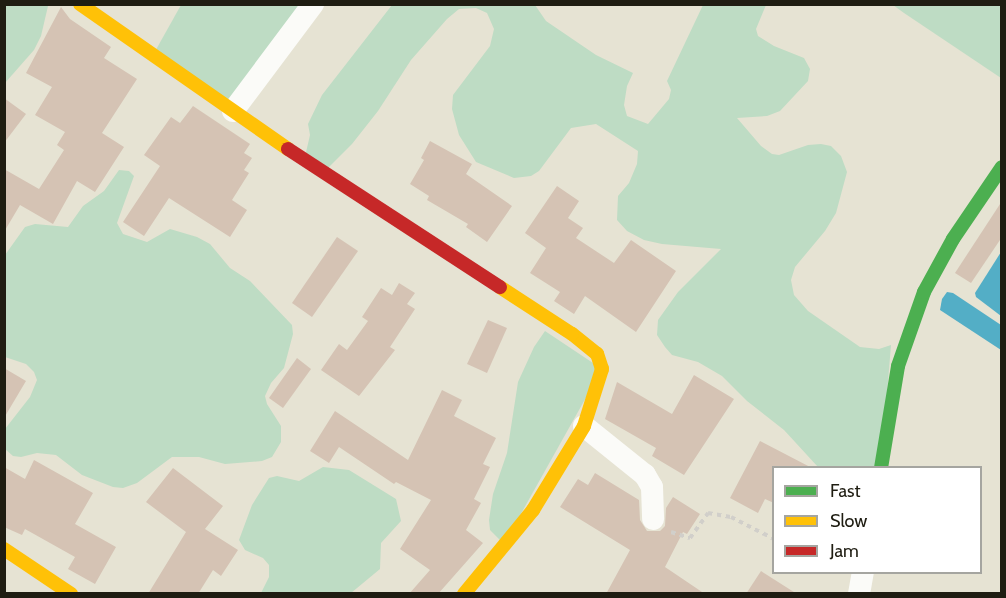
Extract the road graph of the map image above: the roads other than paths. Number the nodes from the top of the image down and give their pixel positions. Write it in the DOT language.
graph roads {
  1 [pos="80,4"];
  2 [pos="314,4"];
  3 [pos="233,111"];
  4 [pos="1002,167"];
  5 [pos="584,426"];
  6 [pos="881,466"];
  7 [pos="654,519"];
  8 [pos="4,549"];
  9 [pos="863,574"];
  10 [pos="71,594"];
  11 [pos="464,594"];
  12 [pos="859,594"];
  1 -- 3 [label="street"];
  2 -- 3 [label="street"];
  3 -- 5 [label="street"];
  4 -- 6 [label="street"];
  5 -- 7 [label="street"];
  5 -- 11 [label="street"];
  8 -- 10 [label="street"];
  9 -- 12 [label="street"];
}
